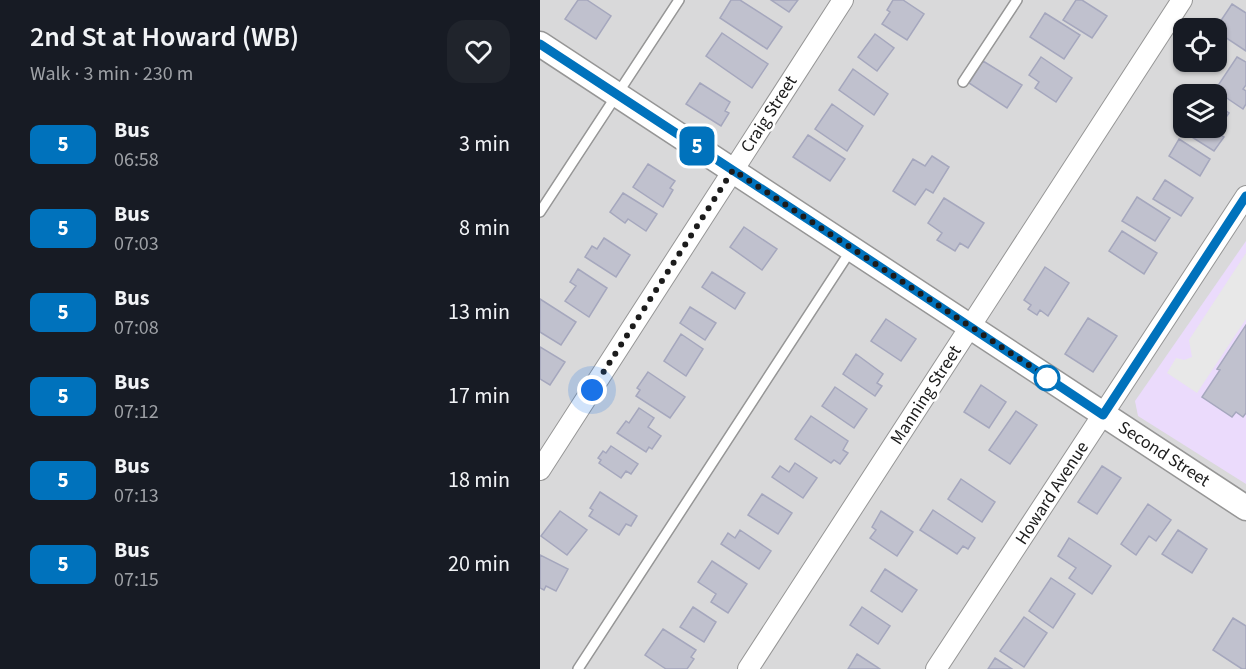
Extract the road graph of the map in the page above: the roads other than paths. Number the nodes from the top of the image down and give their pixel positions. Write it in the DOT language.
graph roads {
  1 [pos="679,0"];
  2 [pos="843,0"];
  3 [pos="1017,0"];
  4 [pos="1182,0"];
  5 [pos="540,44"];
  6 [pos="963,82"];
  7 [pos="617,94"];
  8 [pos="733,170"];
  9 [pos="1246,196"];
  10 [pos="540,212"];
  11 [pos="852,248"];
  12 [pos="970,326"];
  13 [pos="1103,415"];
  14 [pos="540,470"];
  15 [pos="1246,508"];
  16 [pos="578,669"];
  17 [pos="748,669"];
  18 [pos="936,669"];
  1 -- 7 [label="lane"];
  2 -- 8 [label="street, Craig Street"];
  3 -- 6 [label="lane"];
  4 -- 12 [label="street, Manning Street"];
  5 -- 7 [label="street, Second Street"];
  7 -- 8 [label="street, Second Street"];
  7 -- 10 [label="lane"];
  8 -- 11 [label="street, Second Street"];
  8 -- 14 [label="street, Craig Street"];
  9 -- 13 [label="street, Howard Avenue"];
  11 -- 12 [label="street, Second Street"];
  11 -- 16 [label="lane"];
  12 -- 13 [label="street, Second Street"];
  12 -- 17 [label="street, Manning Street"];
  13 -- 15 [label="street, Second Street"];
  13 -- 18 [label="street, Howard Avenue"];
}
